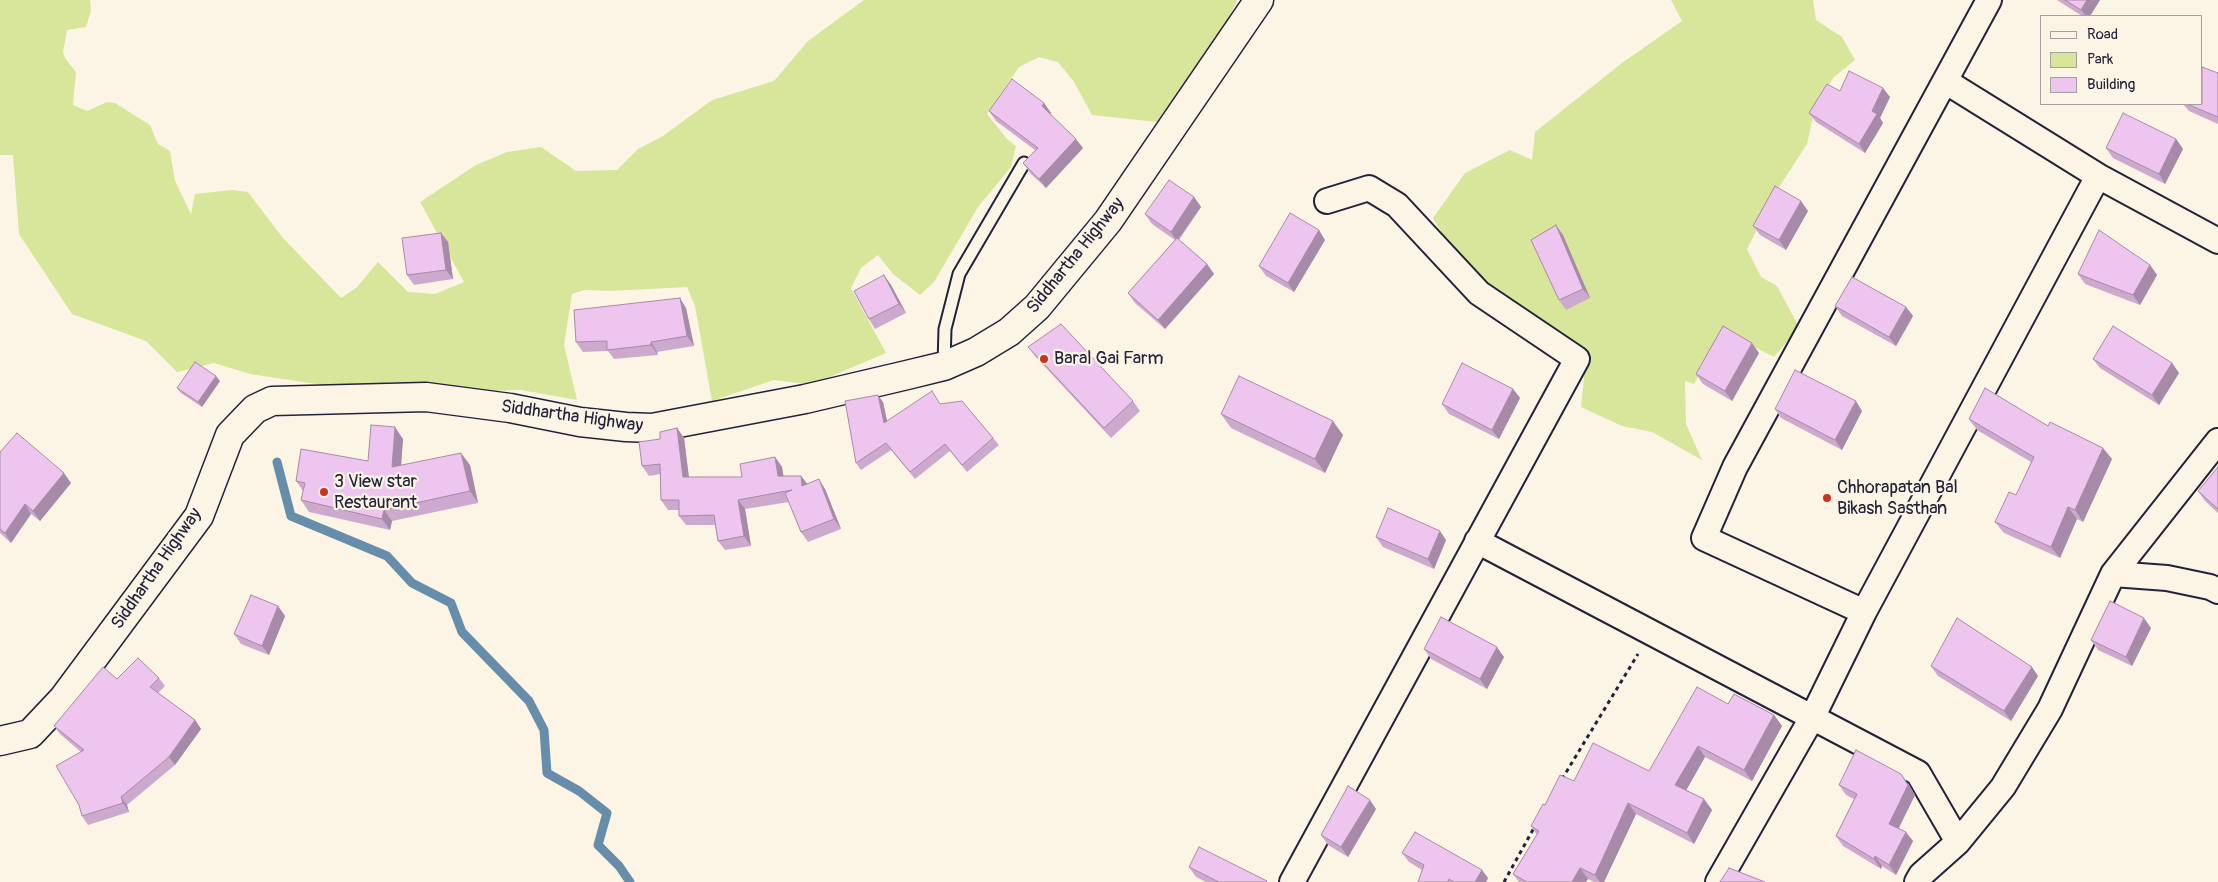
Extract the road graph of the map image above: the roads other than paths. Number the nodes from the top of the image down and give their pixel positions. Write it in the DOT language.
graph roads {
  1 [pos="1259,0"];
  2 [pos="1989,0"];
  3 [pos="1945,81"];
  4 [pos="1024,163"];
  5 [pos="2098,176"];
  6 [pos="1327,201"];
  7 [pos="2218,241"];
  8 [pos="944,366"];
  9 [pos="2218,440"];
  10 [pos="1477,541"];
  11 [pos="2112,574"];
  12 [pos="2218,591"];
  13 [pos="1864,612"];
  14 [pos="1813,716"];
  15 [pos="0,741"];
  16 [pos="1958,842"];
  17 [pos="1300,879"];
  18 [pos="1718,882"];
  19 [pos="1917,882"];
  1 -- 8 [label="highway, Siddhartha Highway"];
  2 -- 3 [label="street"];
  3 -- 5 [label="street"];
  3 -- 13 [label="street"];
  4 -- 8 [label="lane"];
  5 -- 7 [label="street"];
  5 -- 13 [label="street"];
  6 -- 10 [label="street"];
  8 -- 15 [label="highway, Siddhartha Highway"];
  9 -- 11 [label="street"];
  10 -- 14 [label="street"];
  10 -- 17 [label="street"];
  11 -- 12 [label="street"];
  11 -- 16 [label="street"];
  13 -- 14 [label="street"];
  14 -- 16 [label="street"];
  14 -- 18 [label="street"];
  16 -- 19 [label="street"];
}
